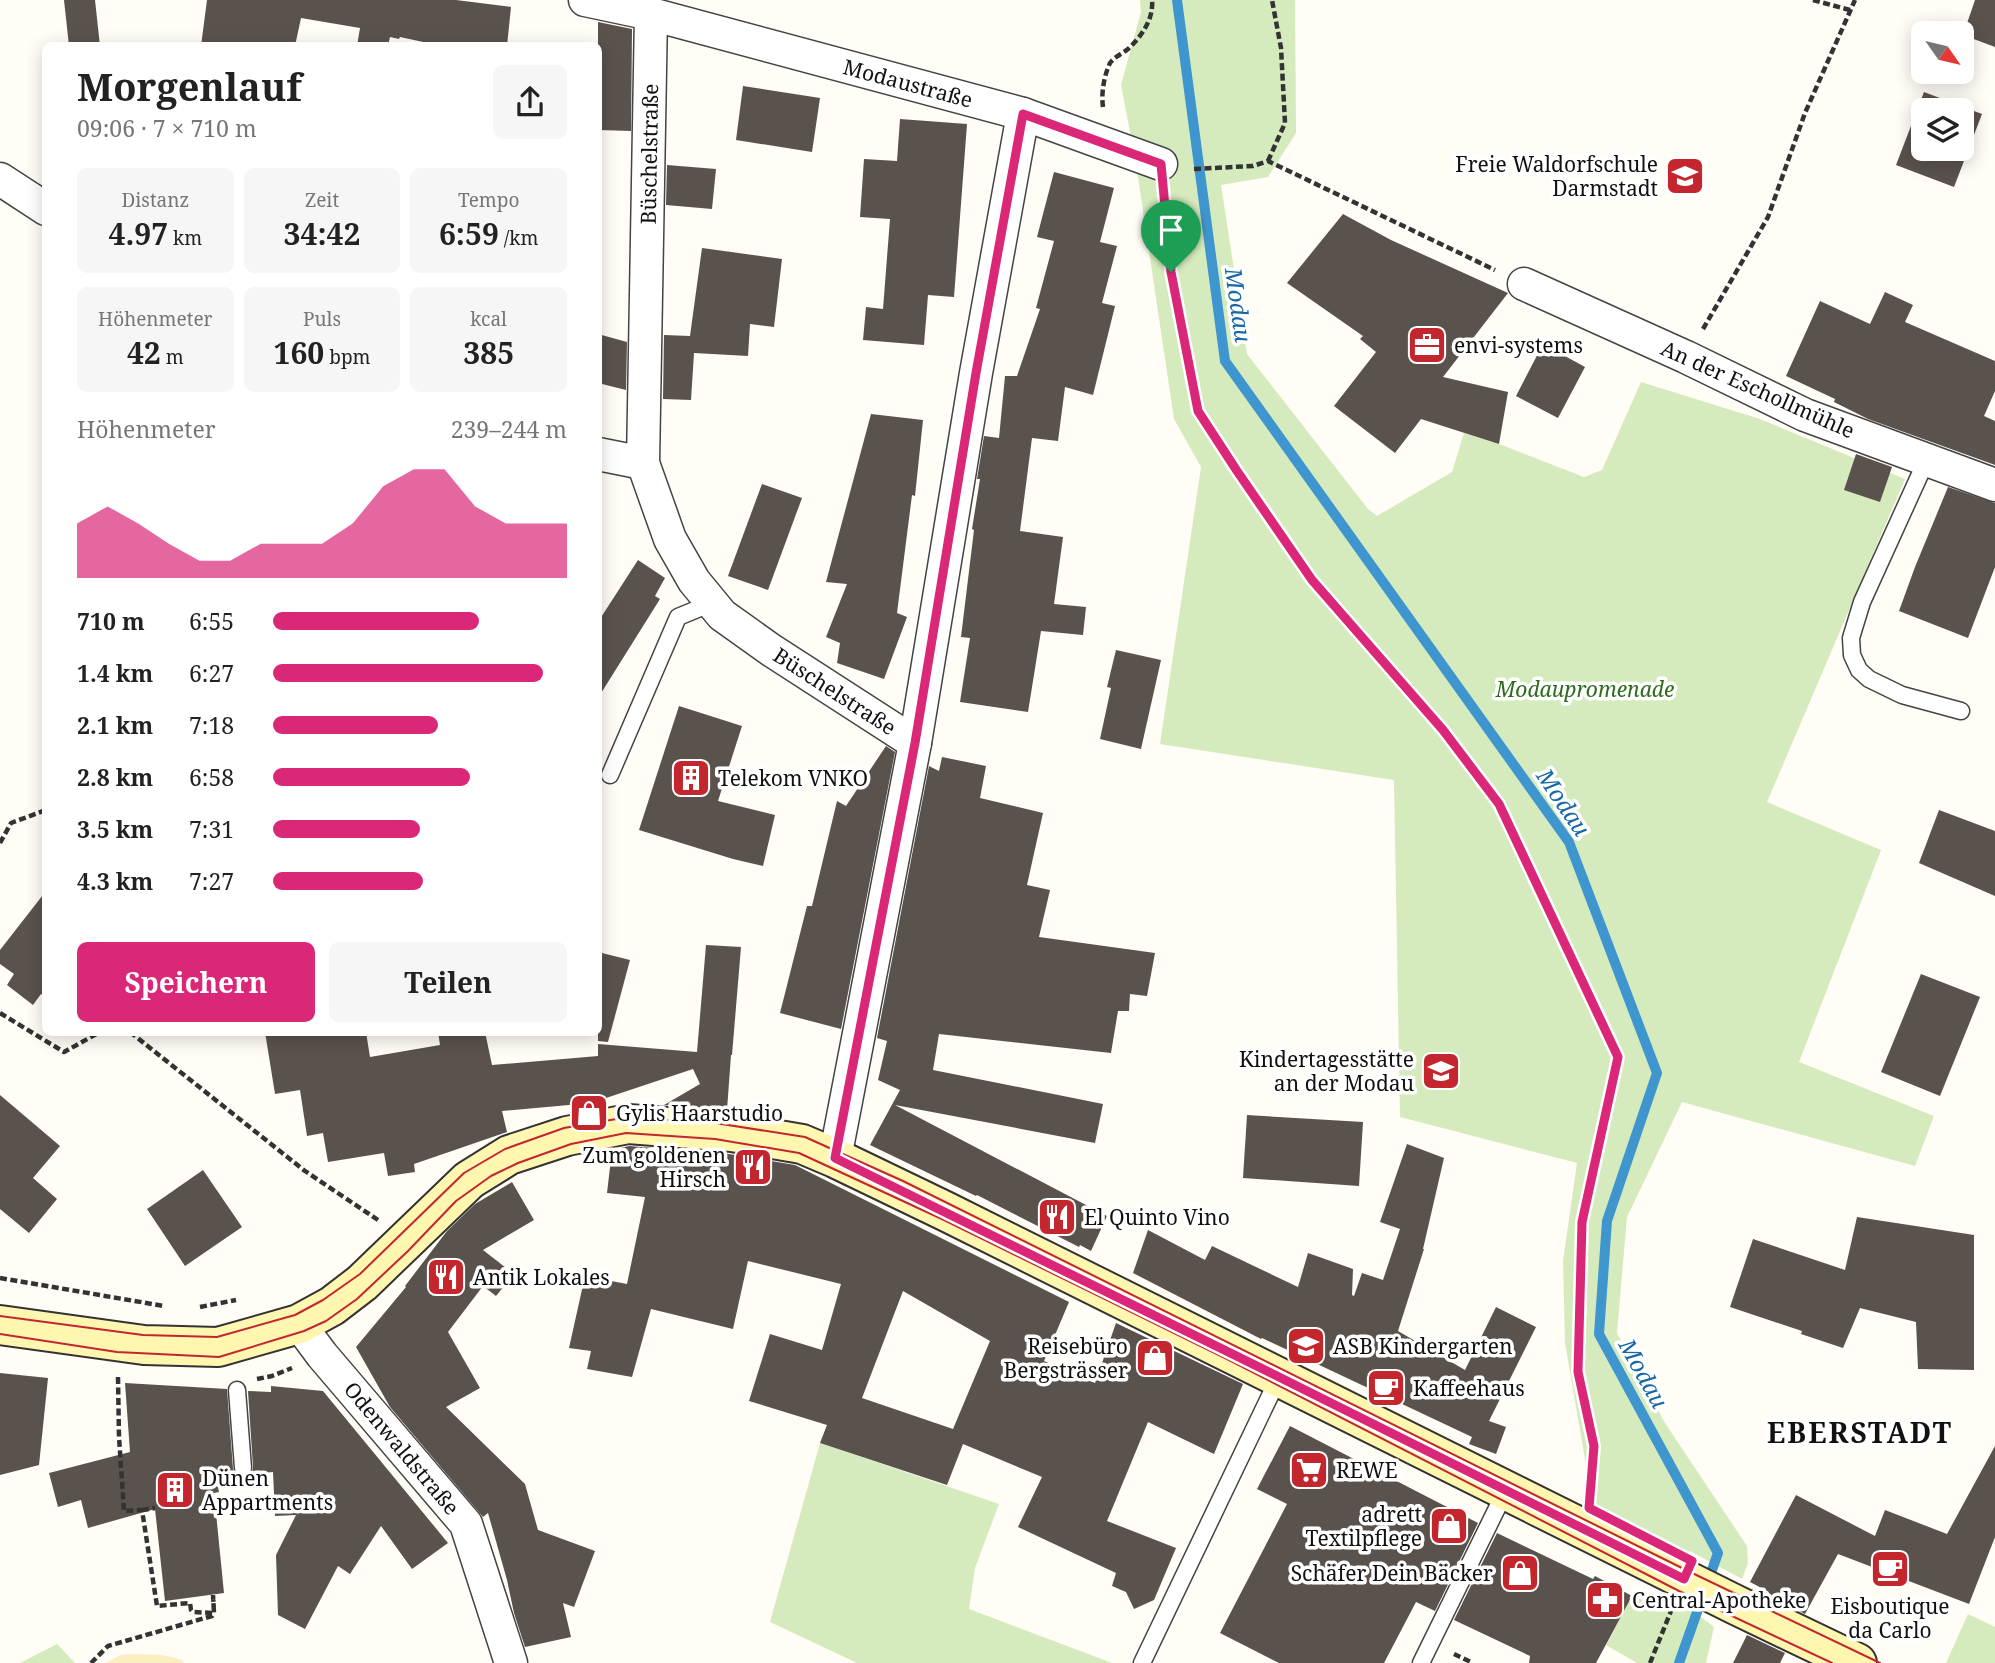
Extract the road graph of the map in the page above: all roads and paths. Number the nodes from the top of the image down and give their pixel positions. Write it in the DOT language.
graph roads {
  1 [pos="585,0"];
  2 [pos="1152,0"];
  3 [pos="1272,0"];
  4 [pos="1813,0"];
  5 [pos="1855,0"];
  6 [pos="1850,10"];
  7 [pos="652,14"];
  8 [pos="1023,114"];
  9 [pos="1098,141"];
  10 [pos="1268,161"];
  11 [pos="1173,167"];
  12 [pos="0,179"];
  13 [pos="42,206"];
  14 [pos="1524,284"];
  15 [pos="1686,358"];
  16 [pos="602,455"];
  17 [pos="1927,459"];
  18 [pos="643,463"];
  19 [pos="1995,485"];
  20 [pos="712,603"];
  21 [pos="1961,710"];
  22 [pos="915,743"];
  23 [pos="610,775"];
  24 [pos="42,811"];
  25 [pos="0,843"];
  26 [pos="0,1013"];
  27 [pos="93,1036"];
  28 [pos="135,1036"];
  29 [pos="835,1158"];
  30 [pos="384,1224"];
  31 [pos="0,1278"];
  32 [pos="246,1299"];
  33 [pos="171,1307"];
  34 [pos="195,1308"];
  35 [pos="299,1324"];
  36 [pos="0,1325"];
  37 [pos="117,1342"];
  38 [pos="1279,1377"];
  39 [pos="237,1390"];
  40 [pos="243,1468"];
  41 [pos="1506,1490"];
  42 [pos="1590,1496"];
  43 [pos="155,1508"];
  44 [pos="142,1510"];
  45 [pos="1690,1582"];
  46 [pos="213,1595"];
  47 [pos="214,1613"];
  48 [pos="91,1663"];
  49 [pos="511,1663"];
  50 [pos="1142,1663"];
  51 [pos="1421,1663"];
  52 [pos="1650,1663"];
  53 [pos="1857,1663"];
  1 -- 7 [label="street, Modaustraße"];
  2 -- 9 [label="path"];
  3 -- 10 [label="path"];
  4 -- 6 [label="path"];
  5 -- 6 [label="path"];
  6 -- 15 [label="path"];
  7 -- 8 [label="street, Modaustraße"];
  7 -- 18 [label="street, Büschelstraße"];
  8 -- 9 [label="street, Modaustraße"];
  8 -- 22 [label="street"];
  9 -- 11 [label="street, Modaustraße"];
  10 -- 11 [label="path"];
  10 -- 14 [label="path"];
  11 -- 42 [label="path"];
  12 -- 13 [label="street"];
  14 -- 15 [label="street, An der Eschollmühle"];
  15 -- 17 [label="street, An der Eschollmühle"];
  16 -- 18 [label="street"];
  17 -- 19 [label="street, An der Eschollmühle"];
  17 -- 21 [label="lane"];
  18 -- 20 [label="street, Büschelstraße"];
  20 -- 22 [label="street, Büschelstraße"];
  20 -- 23 [label="lane"];
  22 -- 29 [label="street, Büschelstraße"];
  24 -- 25 [label="path"];
  26 -- 27 [label="path"];
  28 -- 30 [label="path"];
  29 -- 35 [label="street"];
  29 -- 38 [label="street"];
  31 -- 33 [label="path"];
  32 -- 34 [label="path"];
  35 -- 37 [label="street"];
  35 -- 49 [label="street, Odenwaldstraße"];
  36 -- 37 [label="street"];
  37 -- 44 [label="path"];
  38 -- 41 [label="street"];
  38 -- 50 [label="lane"];
  39 -- 40 [label="lane"];
  41 -- 45 [label="street"];
  41 -- 51 [label="lane"];
  43 -- 44 [label="path"];
  44 -- 47 [label="path"];
  45 -- 52 [label="path"];
  45 -- 53 [label="street"];
  46 -- 47 [label="path"];
  47 -- 48 [label="path"];
}
